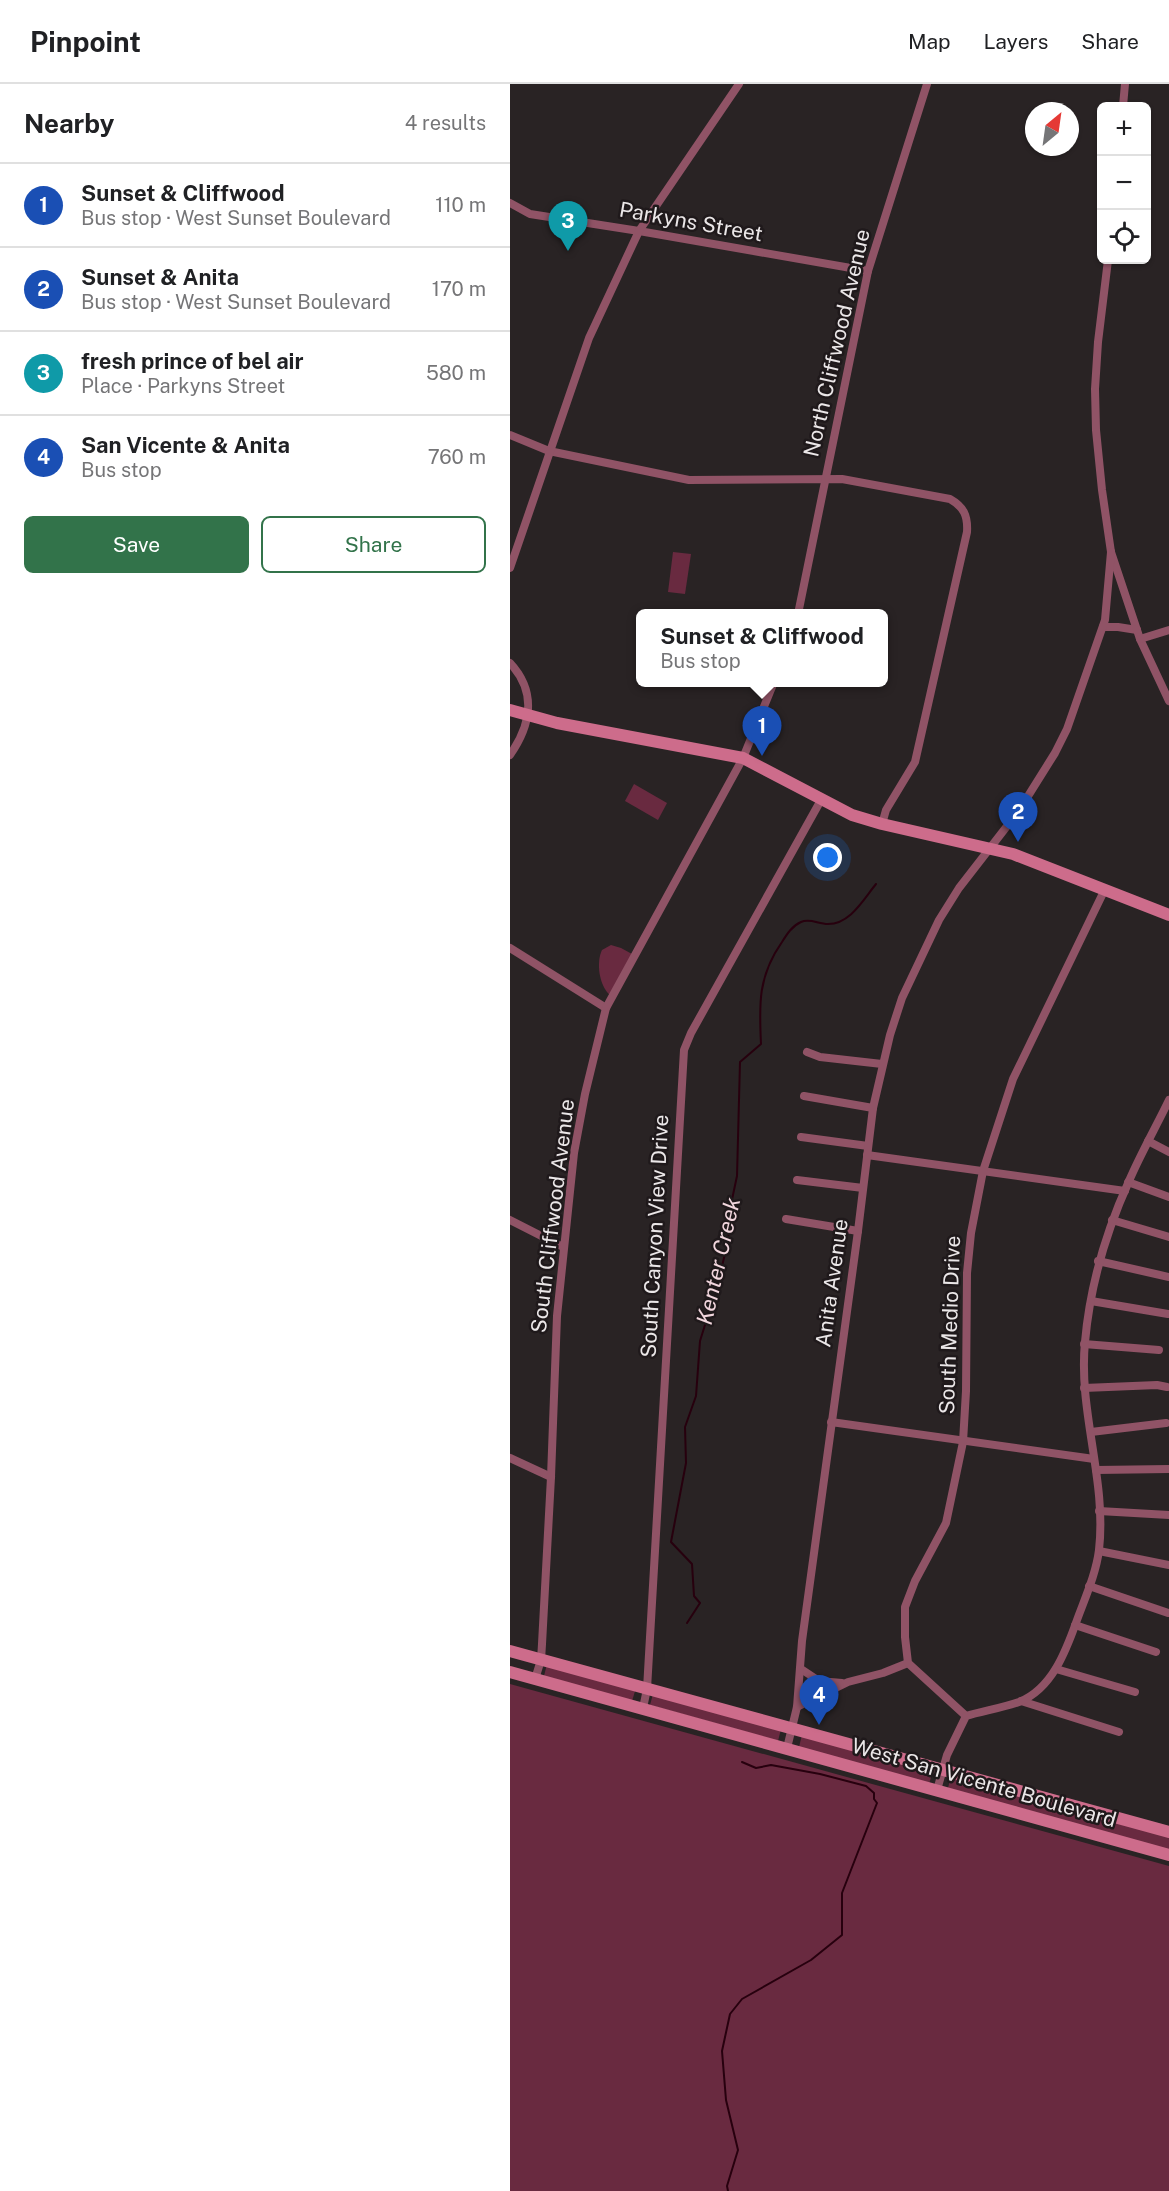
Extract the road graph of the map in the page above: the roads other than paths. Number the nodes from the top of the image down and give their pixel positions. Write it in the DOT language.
graph roads {
  1 [pos="739,84"];
  2 [pos="927,84"];
  3 [pos="1125,84"];
  4 [pos="1123,102"];
  5 [pos="510,203"];
  6 [pos="639,231"];
  7 [pos="1108,264"];
  8 [pos="868,271"];
  9 [pos="510,435"];
  10 [pos="549,451"];
  11 [pos="824,480"];
  12 [pos="1112,552"];
  13 [pos="510,568"];
  14 [pos="799,609"];
  15 [pos="1102,627"];
  16 [pos="1137,630"];
  17 [pos="1169,630"];
  18 [pos="1140,639"];
  19 [pos="510,663"];
  20 [pos="1169,677"];
  21 [pos="1159,681"];
  22 [pos="772,687"];
  23 [pos="1169,701"];
  24 [pos="510,710"];
  25 [pos="529,716"];
  26 [pos="510,755"];
  27 [pos="743,758"];
  28 [pos="821,800"];
  29 [pos="882,824"];
  30 [pos="990,849"];
  31 [pos="1105,889"];
  32 [pos="1169,915"];
  33 [pos="510,948"];
  34 [pos="606,1008"];
  35 [pos="807,1052"];
  36 [pos="882,1064"];
  37 [pos="804,1096"];
  38 [pos="1168,1104"];
  39 [pos="873,1108"];
  40 [pos="801,1137"];
  41 [pos="1148,1142"];
  42 [pos="867,1151"];
  43 [pos="1169,1152"];
  44 [pos="983,1171"];
  45 [pos="797,1180"];
  46 [pos="1126,1187"];
  47 [pos="863,1188"];
  48 [pos="1169,1197"];
  49 [pos="786,1219"];
  50 [pos="510,1220"];
  51 [pos="1112,1220"];
  52 [pos="858,1231"];
  53 [pos="1169,1237"];
  54 [pos="563,1247"];
  55 [pos="1098,1261"];
  56 [pos="1169,1277"];
  57 [pos="1091,1301"];
  58 [pos="1168,1314"];
  59 [pos="1084,1344"];
  60 [pos="1158,1350"];
  61 [pos="1084,1388"];
  62 [pos="1167,1388"];
  63 [pos="831,1422"];
  64 [pos="1166,1423"];
  65 [pos="1091,1432"];
  66 [pos="963,1442"];
  67 [pos="510,1458"];
  68 [pos="1094,1459"];
  69 [pos="1169,1469"];
  70 [pos="1096,1470"];
  71 [pos="552,1476"];
  72 [pos="1100,1511"];
  73 [pos="1169,1515"];
  74 [pos="1099,1551"];
  75 [pos="1169,1565"];
  76 [pos="1089,1587"];
  77 [pos="1168,1613"];
  78 [pos="1075,1625"];
  79 [pos="510,1651"];
  80 [pos="1155,1652"];
  81 [pos="541,1660"];
  82 [pos="908,1663"];
  83 [pos="801,1669"];
  84 [pos="1056,1669"];
  85 [pos="510,1672"];
  86 [pos="535,1679"];
  87 [pos="848,1682"];
  88 [pos="647,1689"];
  89 [pos="1136,1692"];
  90 [pos="1021,1701"];
  91 [pos="797,1707"];
  92 [pos="642,1708"];
  93 [pos="966,1716"];
  94 [pos="792,1729"];
  95 [pos="1119,1732"];
  96 [pos="787,1748"];
  97 [pos="944,1769"];
  98 [pos="937,1790"];
  99 [pos="1169,1832"];
  100 [pos="1169,1856"];
  1 -- 6 [label="street"];
  2 -- 8 [label="street, North Cliffwood Avenue"];
  3 -- 4 [label="street"];
  5 -- 6 [label="street, Parkyns Street"];
  6 -- 8 [label="street, Parkyns Street"];
  6 -- 10 [label="street"];
  7 -- 12 [label="street"];
  8 -- 11 [label="street, North Cliffwood Avenue"];
  9 -- 10 [label="street"];
  10 -- 11 [label="street"];
  10 -- 13 [label="street"];
  11 -- 14 [label="street, North Cliffwood Avenue"];
  11 -- 29 [label="street"];
  12 -- 15 [label="street, Anita Avenue"];
  12 -- 16 [label="street"];
  15 -- 16 [label="street"];
  15 -- 30 [label="street, Anita Avenue"];
  16 -- 18 [label="street"];
  17 -- 18 [label="street"];
  18 -- 21 [label="street"];
  19 -- 25 [label="street"];
  20 -- 21 [label="street"];
  21 -- 23 [label="street"];
  22 -- 27 [label="street"];
  24 -- 25 [label="main road"];
  25 -- 26 [label="street"];
  25 -- 27 [label="main road"];
  27 -- 28 [label="main road"];
  27 -- 34 [label="street, South Cliffwood Avenue"];
  28 -- 29 [label="main road"];
  28 -- 88 [label="street, South Canyon View Drive"];
  29 -- 30 [label="main road"];
  30 -- 31 [label="main road"];
  30 -- 36 [label="street, Anita Avenue"];
  31 -- 32 [label="main road"];
  31 -- 44 [label="street, South Medio Drive"];
  33 -- 34 [label="street"];
  34 -- 54 [label="street, South Cliffwood Avenue"];
  35 -- 36 [label="street"];
  36 -- 39 [label="street, Anita Avenue"];
  37 -- 39 [label="street"];
  38 -- 41 [label="street"];
  39 -- 42 [label="street, Anita Avenue"];
  40 -- 42 [label="street"];
  41 -- 43 [label="street"];
  41 -- 46 [label="street"];
  42 -- 44 [label="street"];
  42 -- 47 [label="street, Anita Avenue"];
  44 -- 46 [label="street"];
  44 -- 66 [label="street, South Medio Drive"];
  45 -- 47 [label="street"];
  46 -- 48 [label="street"];
  46 -- 51 [label="street"];
  47 -- 52 [label="street, Anita Avenue"];
  49 -- 52 [label="street"];
  50 -- 54 [label="street"];
  51 -- 53 [label="street"];
  51 -- 55 [label="street"];
  52 -- 63 [label="street, Anita Avenue"];
  54 -- 71 [label="street, South Cliffwood Avenue"];
  55 -- 56 [label="street"];
  55 -- 57 [label="street"];
  57 -- 58 [label="street"];
  57 -- 59 [label="street"];
  59 -- 60 [label="street"];
  59 -- 61 [label="street"];
  61 -- 62 [label="street"];
  61 -- 65 [label="street"];
  63 -- 66 [label="street"];
  63 -- 83 [label="street, Anita Avenue"];
  64 -- 65 [label="street"];
  65 -- 68 [label="street"];
  66 -- 68 [label="street"];
  66 -- 82 [label="street, South Medio Drive"];
  67 -- 71 [label="street"];
  68 -- 70 [label="street"];
  69 -- 70 [label="street"];
  70 -- 72 [label="street"];
  71 -- 81 [label="street, South Cliffwood Avenue"];
  72 -- 73 [label="street"];
  72 -- 74 [label="street"];
  74 -- 75 [label="street"];
  74 -- 76 [label="street"];
  76 -- 77 [label="street"];
  76 -- 78 [label="street"];
  78 -- 80 [label="street"];
  78 -- 84 [label="street"];
  79 -- 81 [label="main road, West San Vicente Boulevard"];
  81 -- 86 [label="street, South Cliffwood Avenue"];
  81 -- 88 [label="main road, West San Vicente Boulevard"];
  82 -- 87 [label="street"];
  82 -- 93 [label="street"];
  83 -- 87 [label="street"];
  83 -- 91 [label="street, Anita Avenue"];
  84 -- 89 [label="street"];
  84 -- 90 [label="street"];
  85 -- 86 [label="main road, West San Vicente Boulevard"];
  86 -- 92 [label="main road, West San Vicente Boulevard"];
  87 -- 91 [label="street"];
  88 -- 92 [label="street, South Canyon View Drive"];
  88 -- 94 [label="main road, West San Vicente Boulevard"];
  90 -- 93 [label="street"];
  90 -- 95 [label="street"];
  91 -- 94 [label="street, Anita Avenue"];
  92 -- 96 [label="main road, West San Vicente Boulevard"];
  93 -- 97 [label="street"];
  94 -- 96 [label="street, Anita Avenue"];
  94 -- 97 [label="main road, West San Vicente Boulevard"];
  96 -- 98 [label="main road, West San Vicente Boulevard"];
  97 -- 98 [label="street"];
  97 -- 99 [label="main road, West San Vicente Boulevard"];
  98 -- 100 [label="main road, West San Vicente Boulevard"];
}
